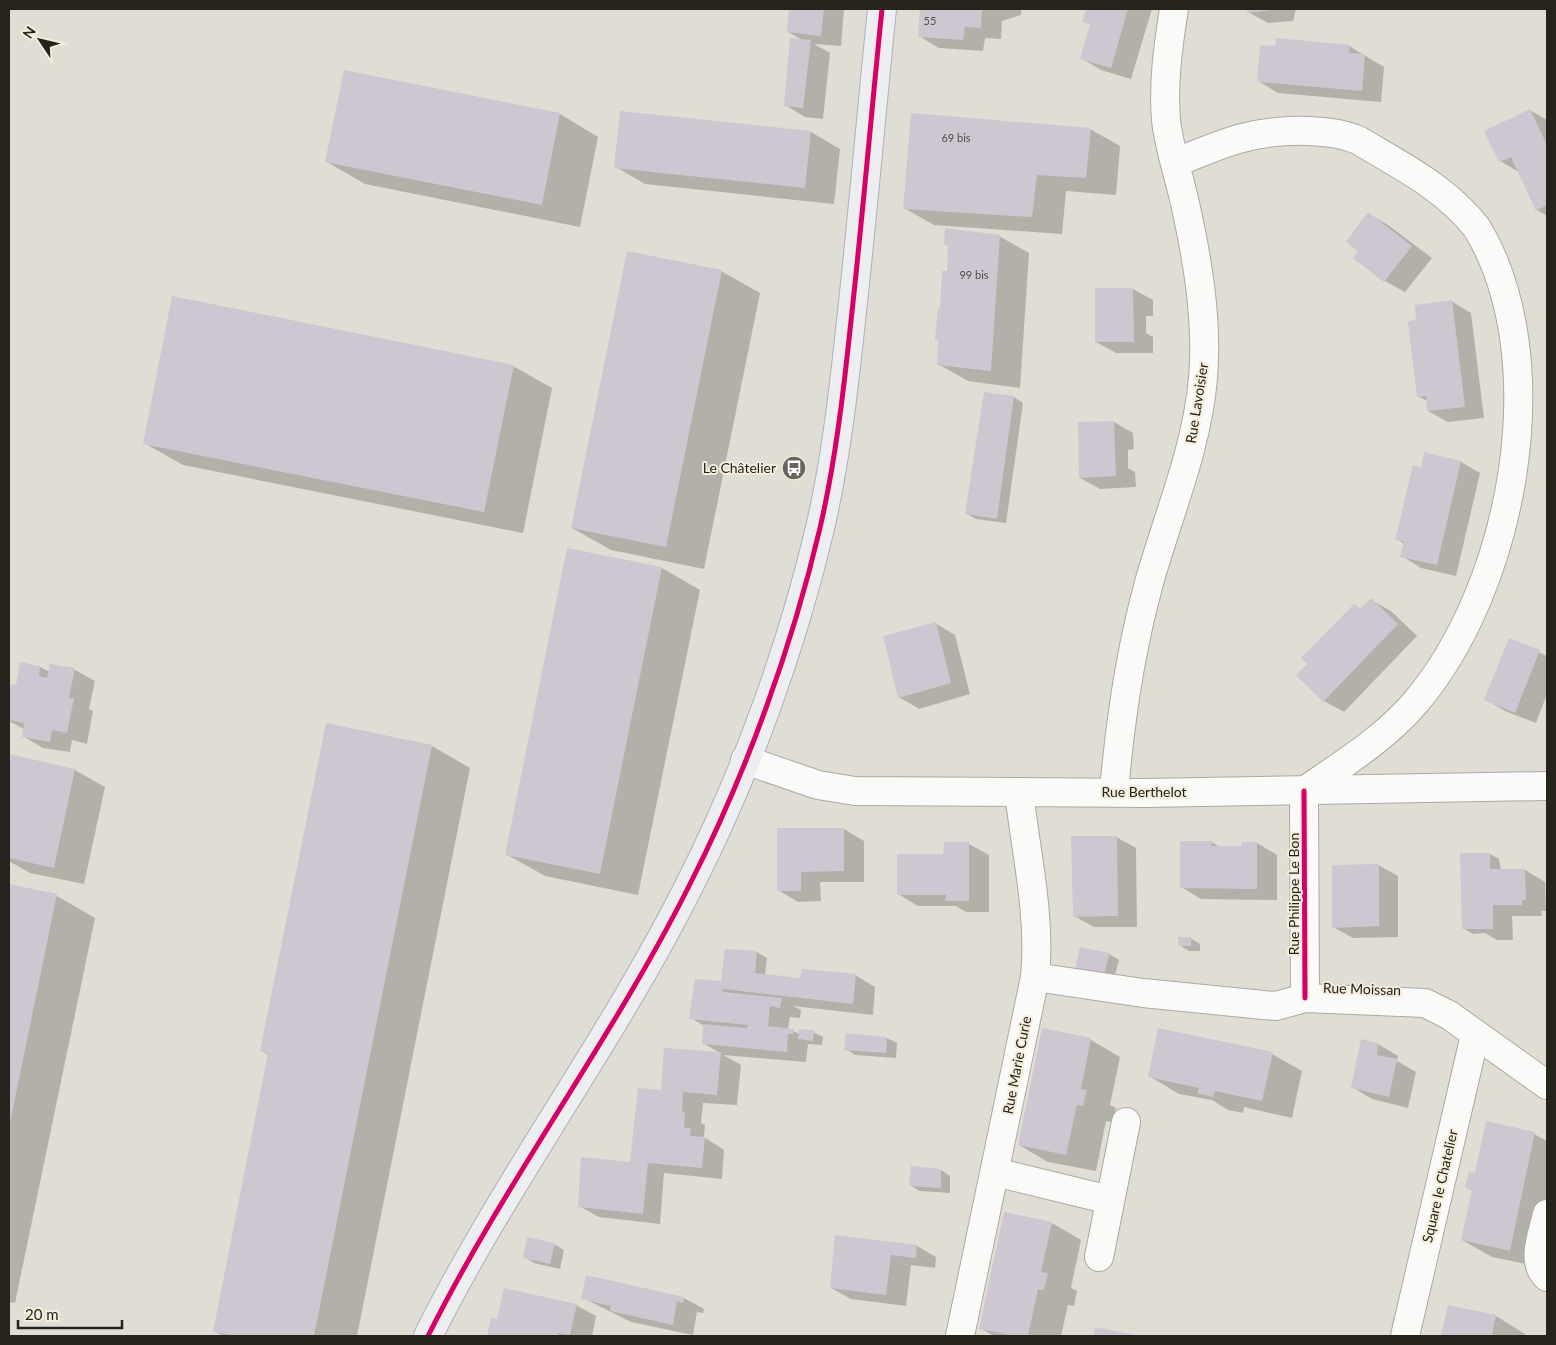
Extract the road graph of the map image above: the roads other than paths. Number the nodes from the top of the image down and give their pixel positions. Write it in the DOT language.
graph roads {
  1 [pos="882,9"];
  2 [pos="1174,9"];
  3 [pos="1175,163"];
  4 [pos="744,760"];
  5 [pos="1547,786"];
  6 [pos="1304,791"];
  7 [pos="1019,792"];
  8 [pos="1114,792"];
  9 [pos="1035,977"];
  10 [pos="1306,998"];
  11 [pos="1475,1035"];
  12 [pos="1547,1085"];
  13 [pos="1126,1122"];
  14 [pos="996,1172"];
  15 [pos="1110,1200"];
  16 [pos="1547,1214"];
  17 [pos="1099,1257"];
  18 [pos="1547,1277"];
  19 [pos="428,1336"];
  20 [pos="960,1336"];
  21 [pos="1405,1336"];
  1 -- 4 [label="main road"];
  2 -- 3 [label="street, Rue Lavoisier"];
  3 -- 6 [label="street"];
  3 -- 8 [label="street, Rue Lavoisier"];
  4 -- 7 [label="street, Rue Berthelot"];
  4 -- 19 [label="main road"];
  5 -- 6 [label="street, Rue Berthelot"];
  6 -- 8 [label="street, Rue Berthelot"];
  6 -- 10 [label="street, Rue Philippe Le Bon"];
  7 -- 8 [label="street, Rue Berthelot"];
  7 -- 9 [label="street, Rue Marie Curie"];
  9 -- 10 [label="street, Rue Moissan"];
  9 -- 14 [label="street, Rue Marie Curie"];
  10 -- 11 [label="street, Rue Moissan"];
  11 -- 12 [label="street, Rue Moissan"];
  11 -- 21 [label="street, Square le Chatelier"];
  13 -- 15 [label="street"];
  14 -- 15 [label="street"];
  14 -- 20 [label="street, Rue Marie Curie"];
  15 -- 17 [label="street"];
  16 -- 18 [label="street"];
}
